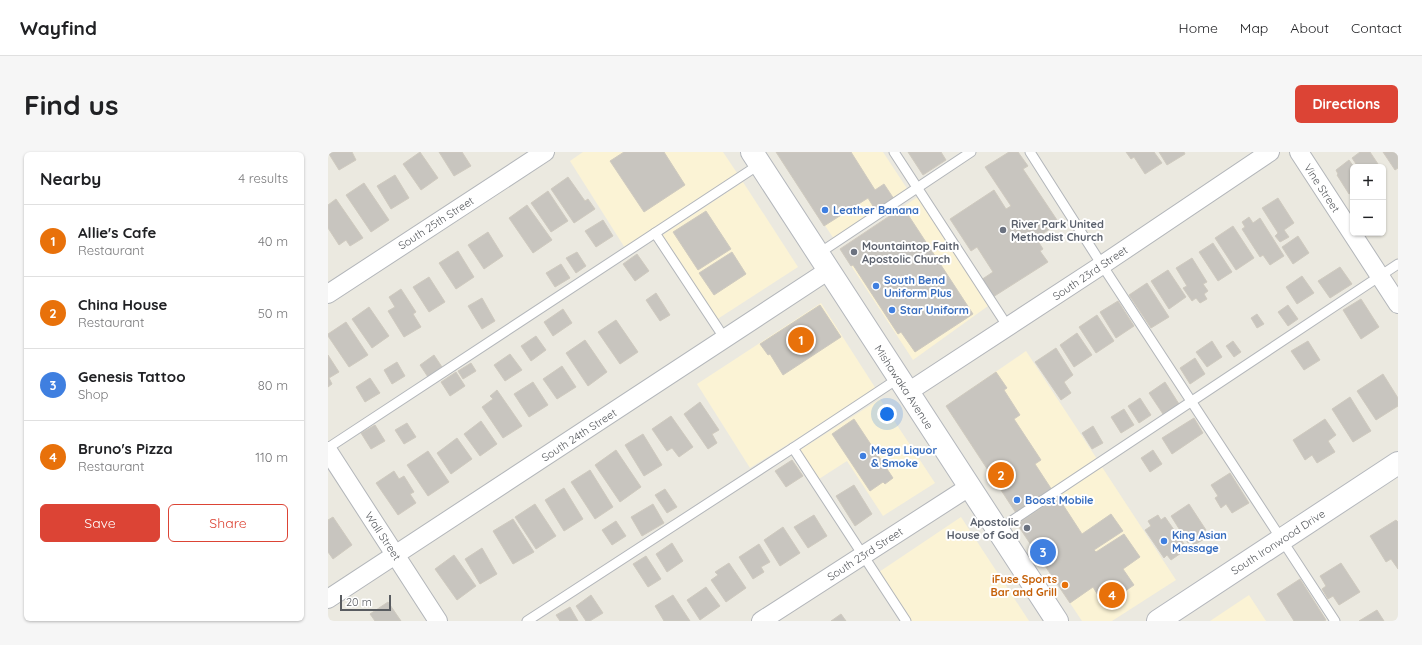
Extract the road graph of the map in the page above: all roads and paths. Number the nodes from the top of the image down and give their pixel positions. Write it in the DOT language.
graph roads {
  1 [pos="545,152"];
  2 [pos="894,152"];
  3 [pos="971,152"];
  4 [pos="1030,152"];
  5 [pos="1270,152"];
  6 [pos="1299,152"];
  7 [pos="756,158"];
  8 [pos="917,187"];
  9 [pos="655,233"];
  10 [pos="823,262"];
  11 [pos="1398,264"];
  12 [pos="1102,265"];
  13 [pos="1380,277"];
  14 [pos="328,294"];
  15 [pos="1398,304"];
  16 [pos="1008,327"];
  17 [pos="725,339"];
  18 [pos="903,385"];
  19 [pos="1192,401"];
  20 [pos="328,448"];
  21 [pos="793,448"];
  22 [pos="328,451"];
  23 [pos="1398,463"];
  24 [pos="970,486"];
  25 [pos="998,530"];
  26 [pos="1282,540"];
  27 [pos="395,555"];
  28 [pos="862,555"];
  29 [pos="328,598"];
  30 [pos="438,621"];
  31 [pos="527,621"];
  32 [pos="761,621"];
  33 [pos="906,621"];
  34 [pos="1057,621"];
  35 [pos="1158,621"];
  36 [pos="1335,621"];
  1 -- 14 [label="street, South 25th Street"];
  2 -- 8 [label="lane"];
  3 -- 8 [label="lane"];
  4 -- 12 [label="lane"];
  5 -- 12 [label="street, South 23rd Street"];
  6 -- 13 [label="street, Vine Street"];
  7 -- 9 [label="lane"];
  7 -- 10 [label="main road, Mishawaka Avenue"];
  8 -- 10 [label="lane"];
  8 -- 16 [label="lane"];
  9 -- 17 [label="lane"];
  9 -- 20 [label="lane"];
  10 -- 17 [label="street, South 24th Street"];
  10 -- 18 [label="main road, Mishawaka Avenue"];
  11 -- 13 [label="lane"];
  12 -- 16 [label="street, South 23rd Street"];
  12 -- 19 [label="lane"];
  13 -- 15 [label="street, Vine Street"];
  13 -- 19 [label="lane"];
  16 -- 18 [label="street, South 23rd Street"];
  17 -- 27 [label="street, South 24th Street"];
  18 -- 21 [label="lane"];
  18 -- 24 [label="main road, Mishawaka Avenue"];
  19 -- 25 [label="lane"];
  19 -- 26 [label="lane"];
  21 -- 28 [label="lane"];
  21 -- 31 [label="lane"];
  22 -- 27 [label="street, Wall Street"];
  23 -- 26 [label="main road, South Ironwood Drive"];
  24 -- 25 [label="main road, Mishawaka Avenue"];
  24 -- 28 [label="street, South 23rd Street"];
  25 -- 34 [label="main road, Mishawaka Avenue"];
  26 -- 35 [label="main road, South Ironwood Drive"];
  26 -- 36 [label="lane"];
  27 -- 29 [label="street, South 24th Street"];
  27 -- 30 [label="street, Wall Street"];
  28 -- 32 [label="street, South 23rd Street"];
  28 -- 33 [label="lane"];
}
